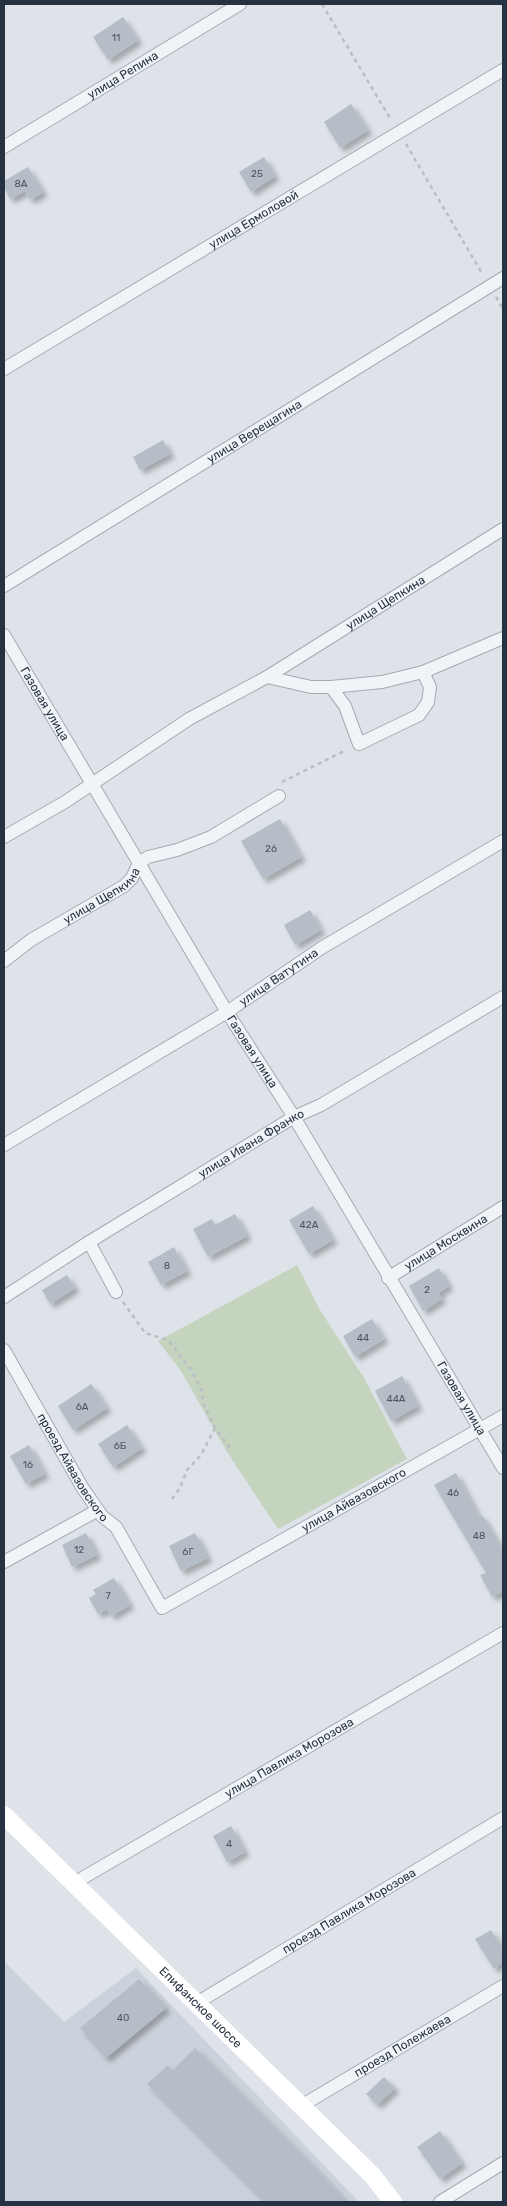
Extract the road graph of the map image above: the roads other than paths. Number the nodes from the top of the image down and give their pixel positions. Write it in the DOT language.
graph roads {
  1 [pos="240,4"];
  2 [pos="503,70"];
  3 [pos="4,146"];
  4 [pos="503,278"];
  5 [pos="4,369"];
  6 [pos="503,530"];
  7 [pos="4,586"];
  8 [pos="4,635"];
  9 [pos="503,638"];
  10 [pos="423,672"];
  11 [pos="267,677"];
  12 [pos="331,687"];
  13 [pos="93,782"];
  14 [pos="279,796"];
  15 [pos="4,837"];
  16 [pos="503,840"];
  17 [pos="139,863"];
  18 [pos="4,961"];
  19 [pos="503,996"];
  20 [pos="227,1012"];
  21 [pos="294,1118"];
  22 [pos="4,1145"];
  23 [pos="503,1207"];
  24 [pos="89,1242"];
  25 [pos="388,1278"];
  26 [pos="116,1292"];
  27 [pos="4,1297"];
  28 [pos="4,1350"];
  29 [pos="503,1416"];
  30 [pos="481,1429"];
  31 [pos="503,1468"];
  32 [pos="98,1510"];
  33 [pos="4,1562"];
  34 [pos="162,1608"];
  35 [pos="503,1633"];
  36 [pos="4,1815"];
  37 [pos="503,1818"];
  38 [pos="74,1883"];
  39 [pos="503,1986"];
  40 [pos="195,2004"];
  41 [pos="301,2106"];
  42 [pos="503,2163"];
  43 [pos="393,2202"];
  44 [pos="440,2202"];
  1 -- 3 [label="street, улица Репина"];
  2 -- 5 [label="street, улица Ермоловой"];
  4 -- 7 [label="street, улица Верещагина"];
  6 -- 11 [label="street, улица Щепкина"];
  8 -- 13 [label="street, Газовая улица"];
  9 -- 10 [label="street"];
  10 -- 12 [label="street"];
  10 -- 12 [label="street"];
  11 -- 12 [label="street"];
  11 -- 13 [label="street, улица Щепкина"];
  13 -- 15 [label="street, улица Щепкина"];
  13 -- 17 [label="street, Газовая улица"];
  14 -- 17 [label="street, улица Щепкина"];
  16 -- 20 [label="street, улица Ватутина"];
  17 -- 18 [label="street, улица Щепкина"];
  17 -- 20 [label="street, Газовая улица"];
  19 -- 21 [label="street, улица Ивана Франко"];
  20 -- 21 [label="street, Газовая улица"];
  20 -- 22 [label="street, улица Ватутина"];
  21 -- 24 [label="street, улица Ивана Франко"];
  21 -- 25 [label="street, Газовая улица"];
  23 -- 25 [label="street, улица Москвина"];
  24 -- 26 [label="street"];
  24 -- 27 [label="street, улица Ивана Франко"];
  25 -- 30 [label="street, Газовая улица"];
  28 -- 32 [label="street, проезд Айвазовского"];
  29 -- 30 [label="street, улица Айвазовского"];
  30 -- 31 [label="street, Газовая улица"];
  30 -- 34 [label="street, улица Айвазовского"];
  32 -- 33 [label="street"];
  32 -- 34 [label="street, проезд Айвазовского"];
  35 -- 38 [label="street, улица Павлика Морозова"];
  36 -- 38 [label="main road, Епифанское шоссе"];
  37 -- 40 [label="street, проезд Павлика Морозова"];
  38 -- 40 [label="main road, Епифанское шоссе"];
  39 -- 41 [label="street, проезд Полежаева"];
  40 -- 41 [label="main road, Епифанское шоссе"];
  41 -- 43 [label="main road, Епифанское шоссе"];
  42 -- 44 [label="street"];
}
